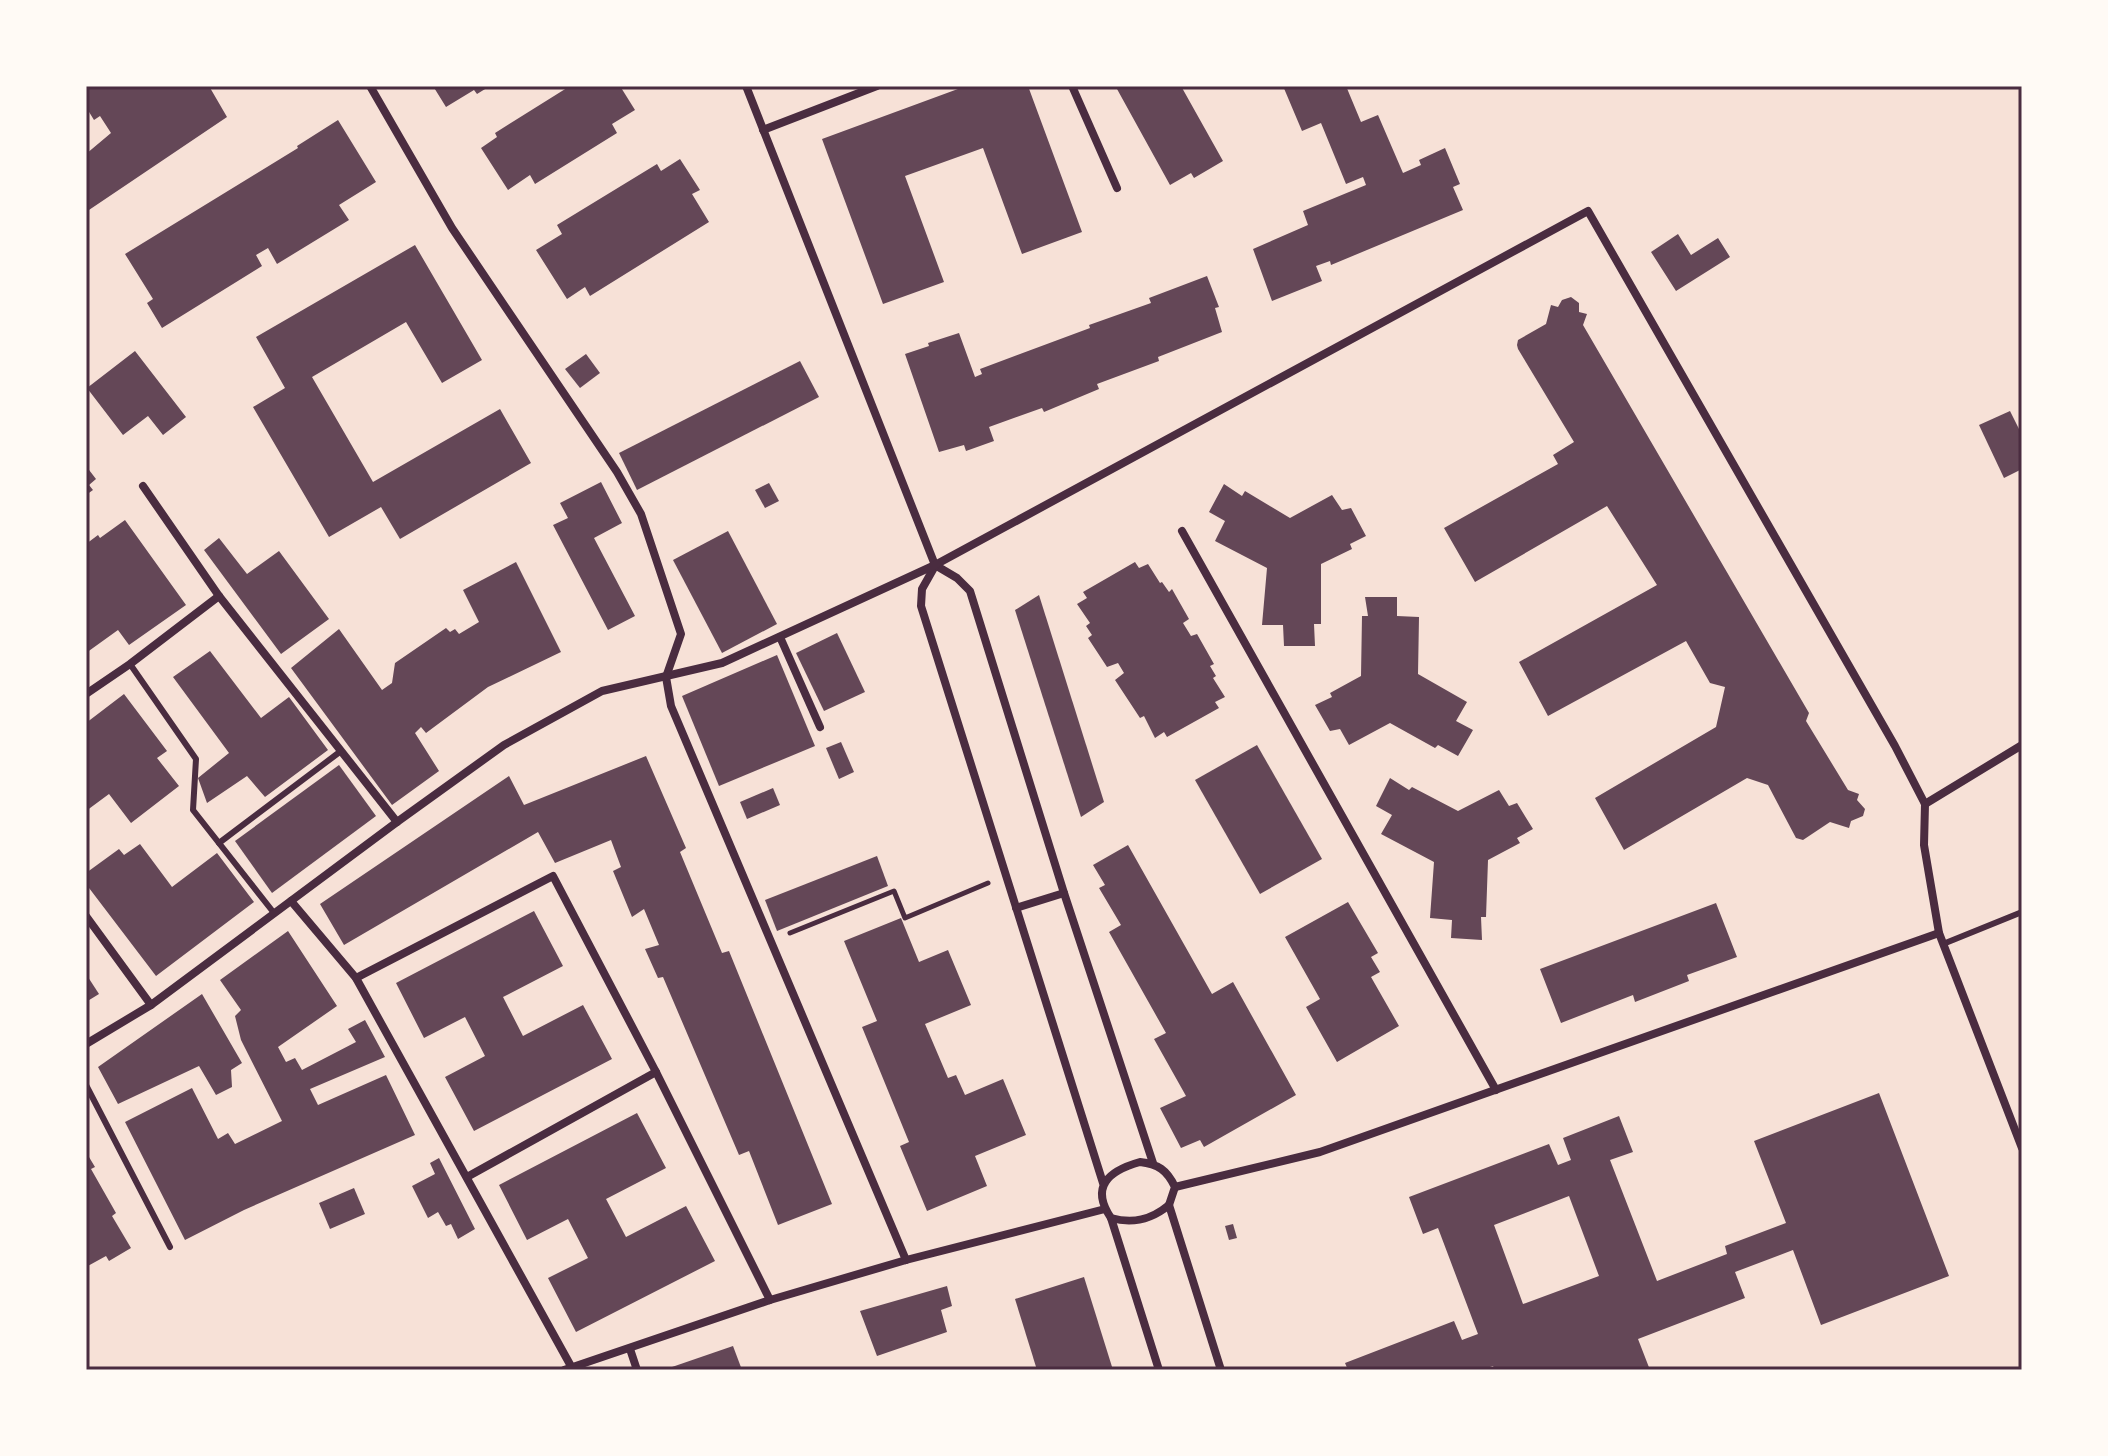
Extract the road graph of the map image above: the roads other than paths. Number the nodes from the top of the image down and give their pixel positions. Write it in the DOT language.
graph roads {
  1 [pos="370,86"];
  2 [pos="746,86"];
  3 [pos="877,86"];
  4 [pos="1072,86"];
  5 [pos="763,130"];
  6 [pos="1117,188"];
  7 [pos="143,486"];
  8 [pos="1182,531"];
  9 [pos="935,565"];
  10 [pos="219,596"];
  11 [pos="780,637"];
  12 [pos="130,664"];
  13 [pos="666,677"];
  14 [pos="86,694"];
  15 [pos="820,727"];
  16 [pos="2022,745"];
  17 [pos="341,751"];
  18 [pos="1925,804"];
  19 [pos="397,822"];
  20 [pos="219,843"];
  21 [pos="1064,893"];
  22 [pos="291,901"];
  23 [pos="1016,908"];
  24 [pos="2022,912"];
  25 [pos="274,913"];
  26 [pos="86,916"];
  27 [pos="1939,933"];
  28 [pos="1943,944"];
  29 [pos="356,978"];
  30 [pos="151,1005"];
  31 [pos="86,1044"];
  32 [pos="656,1072"];
  33 [pos="86,1085"];
  34 [pos="1496,1090"];
  35 [pos="2022,1148"];
  36 [pos="1153,1163"];
  37 [pos="467,1177"];
  38 [pos="1103,1183"];
  39 [pos="1175,1187"];
  40 [pos="1169,1205"];
  41 [pos="1105,1209"];
  42 [pos="1111,1218"];
  43 [pos="170,1247"];
  44 [pos="906,1260"];
  45 [pos="770,1300"];
  46 [pos="630,1349"];
  47 [pos="568,1369"];
  48 [pos="637,1370"];
  49 [pos="1159,1370"];
  50 [pos="1221,1370"];
  1 -- 13 [label="street"];
  2 -- 5 [label="street"];
  3 -- 5 [label="street"];
  4 -- 6 [label="street"];
  5 -- 9 [label="street"];
  7 -- 10 [label="street"];
  8 -- 34 [label="street"];
  9 -- 11 [label="street"];
  9 -- 18 [label="street"];
  9 -- 21 [label="street"];
  9 -- 23 [label="street"];
  10 -- 12 [label="street"];
  10 -- 17 [label="street"];
  11 -- 13 [label="street"];
  11 -- 15 [label="street"];
  12 -- 14 [label="street"];
  12 -- 20 [label="lane"];
  13 -- 19 [label="street"];
  13 -- 44 [label="street"];
  16 -- 18 [label="street"];
  17 -- 19 [label="street"];
  17 -- 20 [label="lane"];
  18 -- 27 [label="street"];
  19 -- 22 [label="street"];
  20 -- 25 [label="lane"];
  21 -- 23 [label="street"];
  21 -- 36 [label="street"];
  22 -- 25 [label="street"];
  22 -- 29 [label="street"];
  23 -- 38 [label="street"];
  24 -- 28 [label="lane"];
  25 -- 30 [label="street"];
  26 -- 30 [label="street"];
  27 -- 28 [label="street"];
  27 -- 34 [label="street"];
  28 -- 35 [label="street"];
  29 -- 32 [label="street"];
  29 -- 37 [label="street"];
  30 -- 31 [label="street"];
  32 -- 37 [label="street"];
  32 -- 45 [label="street"];
  33 -- 43 [label="lane"];
  34 -- 39 [label="street"];
  36 -- 38 [label="street"];
  36 -- 39 [label="street"];
  37 -- 47 [label="street"];
  38 -- 41 [label="street"];
  39 -- 40 [label="street"];
  40 -- 42 [label="street"];
  40 -- 50 [label="street"];
  41 -- 42 [label="street"];
  41 -- 44 [label="street"];
  42 -- 49 [label="street"];
  44 -- 45 [label="street"];
  45 -- 46 [label="street"];
  46 -- 47 [label="street"];
  46 -- 48 [label="street"];
}
